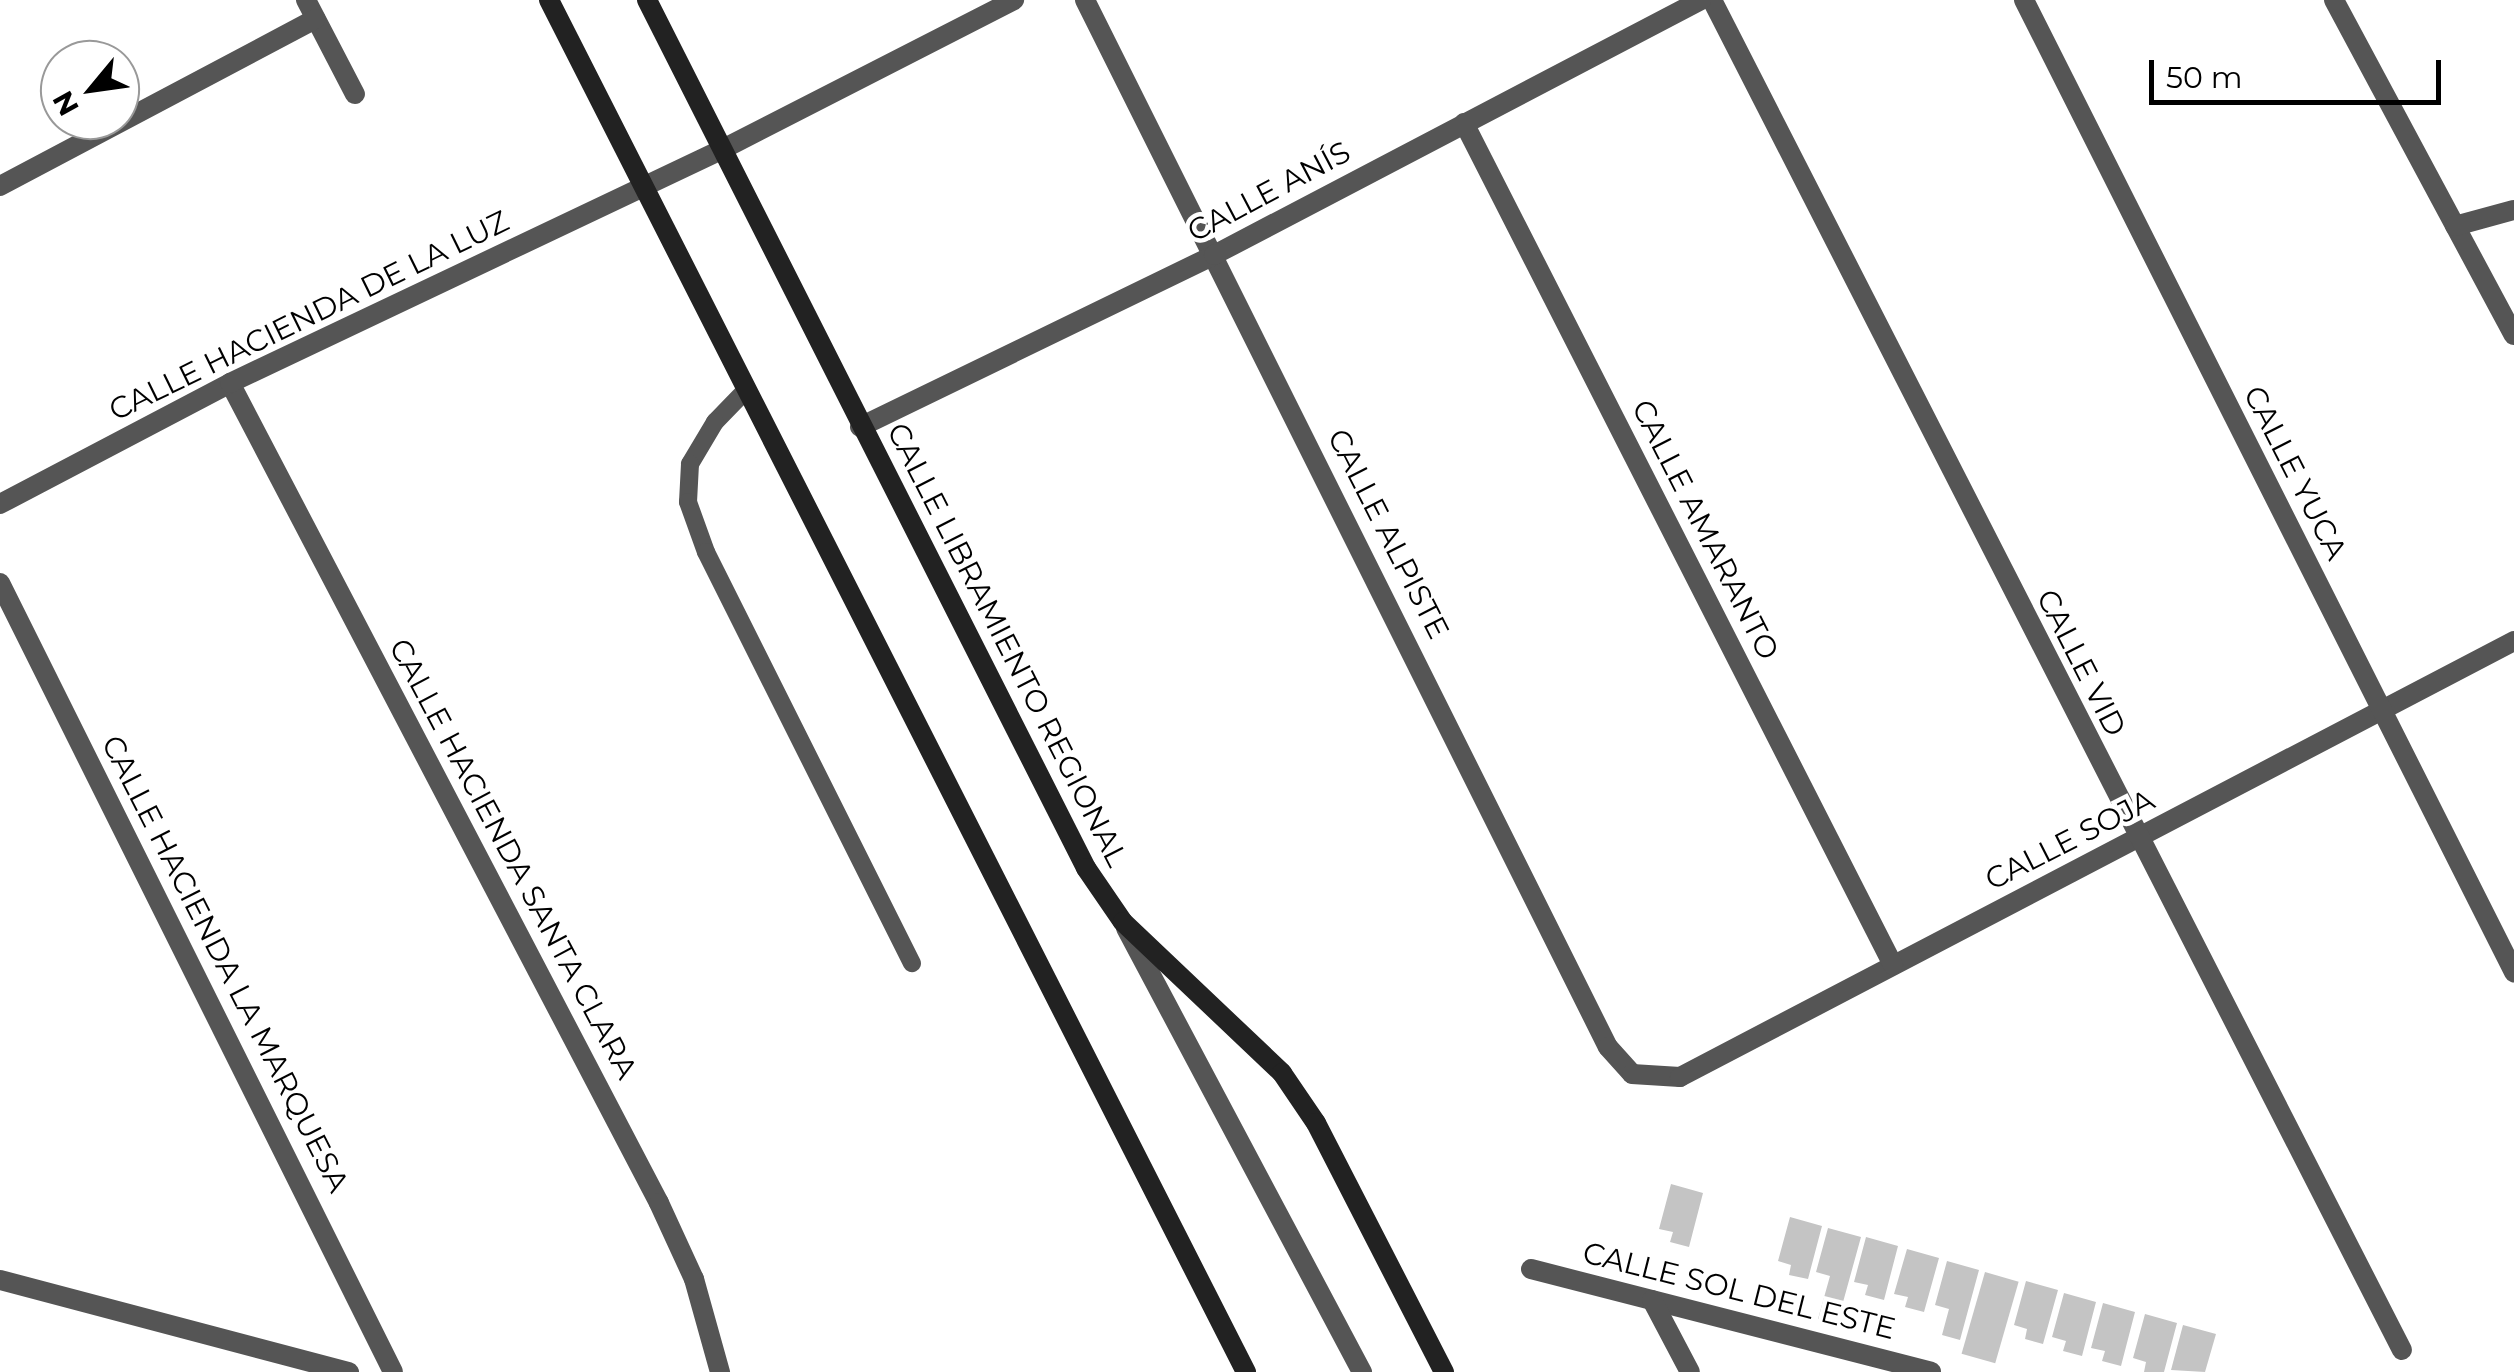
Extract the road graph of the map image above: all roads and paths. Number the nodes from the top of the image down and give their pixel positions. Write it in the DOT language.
graph roads {
  1 [pos="548,0"];
  2 [pos="646,0"];
  3 [pos="1014,0"];
  4 [pos="1085,0"];
  5 [pos="1700,0"];
  6 [pos="1712,0"];
  7 [pos="2024,0"];
  8 [pos="2334,0"];
  9 [pos="311,9"];
  10 [pos="356,94"];
  11 [pos="1464,123"];
  12 [pos="723,150"];
  13 [pos="0,186"];
  14 [pos="647,186"];
  15 [pos="2514,210"];
  16 [pos="2456,226"];
  17 [pos="1214,254"];
  18 [pos="2514,335"];
  19 [pos="230,383"];
  20 [pos="747,389"];
  21 [pos="860,427"];
  22 [pos="0,504"];
  23 [pos="0,583"];
  24 [pos="2514,641"];
  25 [pos="2383,712"];
  26 [pos="2138,838"];
  27 [pos="1123,922"];
  28 [pos="912,963"];
  29 [pos="1893,965"];
  30 [pos="2514,972"];
  31 [pos="1650,1080"];
  32 [pos="1531,1269"];
  33 [pos="0,1280"];
  34 [pos="1652,1300"];
  35 [pos="2402,1350"];
  36 [pos="349,1372"];
  37 [pos="394,1372"];
  38 [pos="720,1372"];
  39 [pos="1246,1372"];
  40 [pos="1362,1372"];
  41 [pos="1444,1372"];
  42 [pos="1690,1372"];
  43 [pos="1931,1372"];
  1 -- 14 [label="street"];
  2 -- 12 [label="street, CALLE LIBRAMIENTO REGIONAL"];
  3 -- 12 [label="street, CALLE HACIENDA DE LA LUZ"];
  4 -- 17 [label="street, CALLE ALPISTE"];
  5 -- 11 [label="street, CALLE ANÍS"];
  6 -- 26 [label="street, CALLE VID"];
  7 -- 25 [label="street, CALLE YUCA"];
  8 -- 16 [label="street"];
  9 -- 10 [label="street"];
  9 -- 13 [label="street"];
  11 -- 17 [label="street, CALLE ANÍS"];
  11 -- 29 [label="street, CALLE AMARANTO"];
  12 -- 14 [label="street, CALLE HACIENDA DE LA LUZ"];
  12 -- 21 [label="street, CALLE LIBRAMIENTO REGIONAL"];
  14 -- 19 [label="street, CALLE HACIENDA DE LA LUZ"];
  14 -- 20 [label="street"];
  15 -- 16 [label="street"];
  16 -- 18 [label="street"];
  17 -- 21 [label="street, CALLE ANÍS"];
  17 -- 31 [label="street, CALLE ALPISTE"];
  19 -- 22 [label="street, CALLE HACIENDA DE LA LUZ"];
  19 -- 38 [label="street, CALLE HACIENDA SANTA CLARA"];
  20 -- 28 [label="lane"];
  20 -- 39 [label="street"];
  21 -- 27 [label="street, CALLE LIBRAMIENTO REGIONAL"];
  23 -- 37 [label="street, CALLE HACIENDA LA MARQUESA"];
  24 -- 25 [label="street, CALLE SOJA"];
  25 -- 26 [label="street, CALLE SOJA"];
  25 -- 30 [label="street, CALLE YUCA"];
  26 -- 29 [label="street, CALLE SOJA"];
  26 -- 35 [label="street, CALLE VID"];
  27 -- 40 [label="street"];
  27 -- 41 [label="street, CALLE LIBRAMIENTO REGIONAL"];
  29 -- 31 [label="street, CALLE SOJA"];
  32 -- 34 [label="street, CALLE SOL DEL ESTE"];
  33 -- 36 [label="street"];
  34 -- 42 [label="street"];
  34 -- 43 [label="street, CALLE SOL DEL ESTE"];
}
